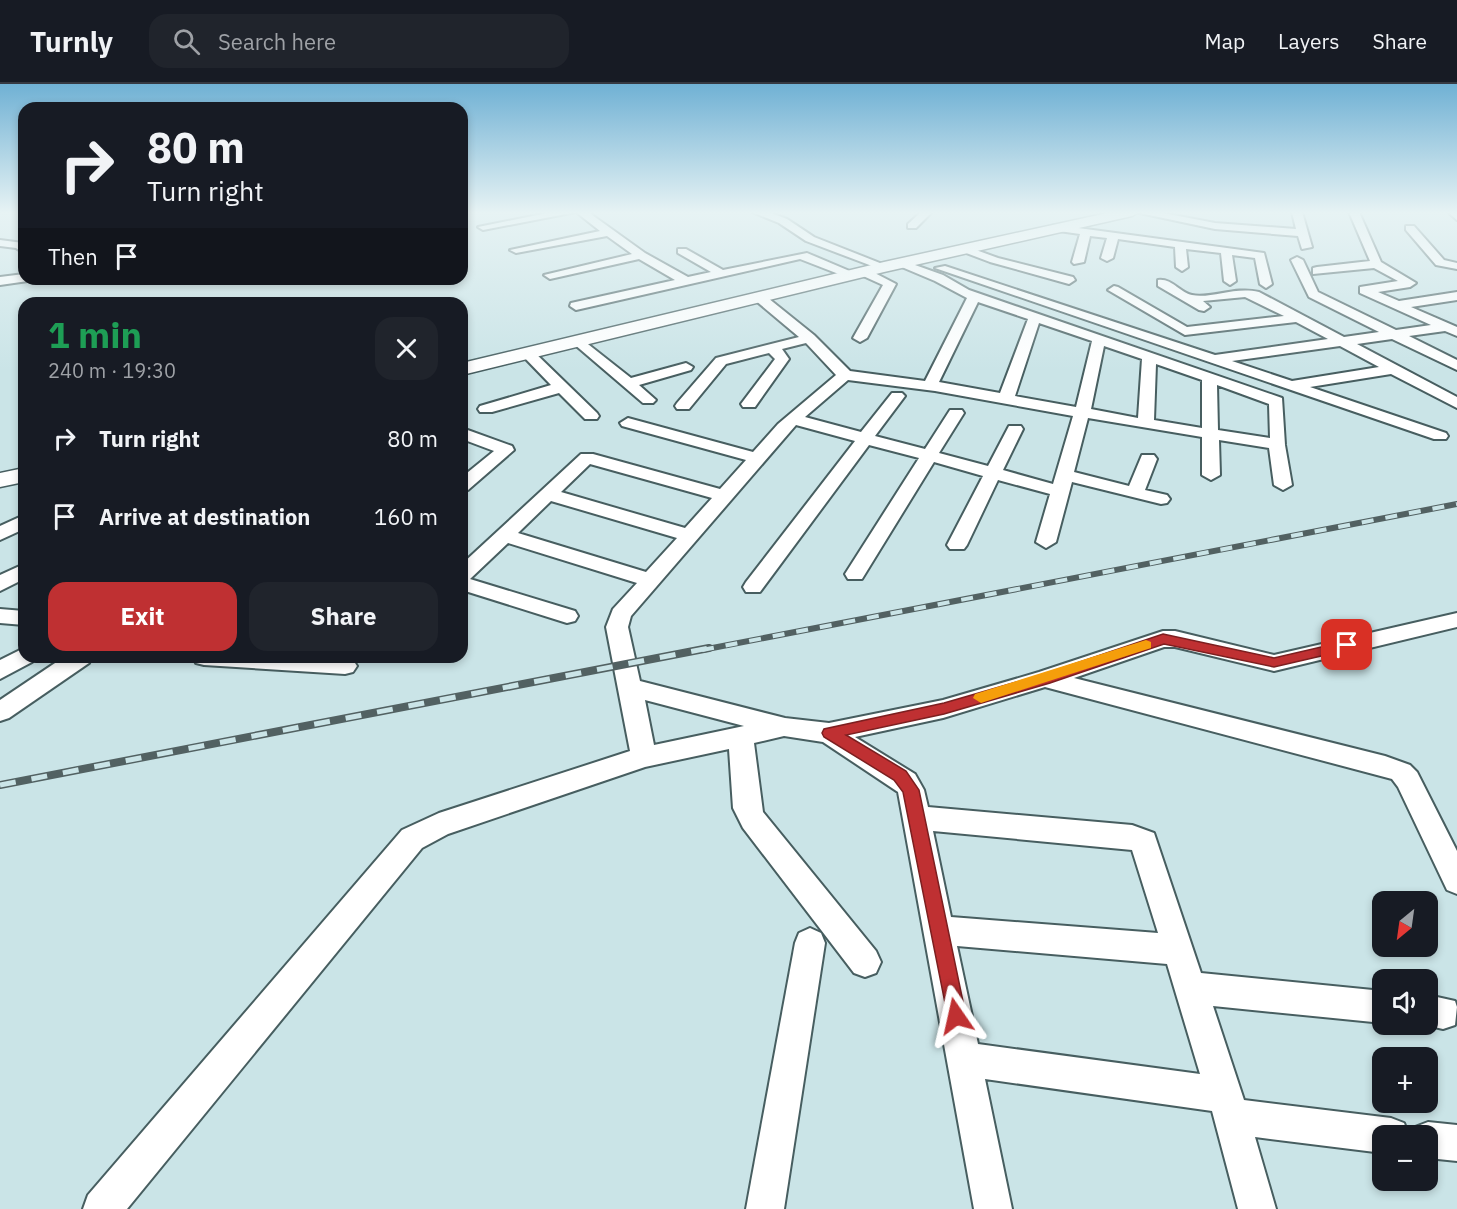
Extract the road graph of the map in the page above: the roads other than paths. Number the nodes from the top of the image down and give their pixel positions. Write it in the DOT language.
graph roads {
  1 [pos="598,264"];
  2 [pos="657,264"];
  3 [pos="706,264"];
  4 [pos="760,264"];
  5 [pos="833,264"];
  6 [pos="877,264"];
  7 [pos="896,264"];
  8 [pos="914,264"];
  9 [pos="917,264"];
  10 [pos="1010,264"];
  11 [pos="1229,264"];
  12 [pos="1263,264"];
  13 [pos="1305,264"];
  14 [pos="1371,264"];
  15 [pos="1374,264"];
  16 [pos="884,267"];
  17 [pos="721,273"];
  18 [pos="859,273"];
  19 [pos="550,275"];
  20 [pos="1319,277"];
  21 [pos="18,279"];
  22 [pos="1069,280"];
  23 [pos="0,281"];
  24 [pos="685,281"];
  25 [pos="1230,282"];
  26 [pos="1162,283"];
  27 [pos="1410,283"];
  28 [pos="1266,284"];
  29 [pos="1114,290"];
  30 [pos="974,296"];
  31 [pos="759,297"];
  32 [pos="1452,297"];
  33 [pos="1191,299"];
  34 [pos="1397,305"];
  35 [pos="576,306"];
  36 [pos="1035,317"];
  37 [pos="1297,318"];
  38 [pos="1237,325"];
  39 [pos="1454,328"];
  40 [pos="1396,335"];
  41 [pos="809,338"];
  42 [pos="860,338"];
  43 [pos="1099,339"];
  44 [pos="579,341"];
  45 [pos="1340,342"];
  46 [pos="772,347"];
  47 [pos="527,353"];
  48 [pos="1149,356"];
  49 [pos="1214,360"];
  50 [pos="1457,366"];
  51 [pos="686,367"];
  52 [pos="468,368"];
  53 [pos="1394,369"];
  54 [pos="845,375"];
  55 [pos="1209,377"];
  56 [pos="628,383"];
  57 [pos="930,386"];
  58 [pos="1290,386"];
  59 [pos="561,387"];
  60 [pos="897,396"];
  61 [pos="1006,399"];
  62 [pos="648,400"];
  63 [pos="1457,403"];
  64 [pos="749,404"];
  65 [pos="683,406"];
  66 [pos="486,409"];
  67 [pos="956,413"];
  68 [pos="1082,413"];
  69 [pos="591,416"];
  70 [pos="793,419"];
  71 [pos="628,423"];
  72 [pos="1146,424"];
  73 [pos="1015,429"];
  74 [pos="468,435"];
  75 [pos="1210,435"];
  76 [pos="1440,436"];
  77 [pos="864,440"];
  78 [pos="1277,445"];
  79 [pos="929,457"];
  80 [pos="757,458"];
  81 [pos="1148,459"];
  82 [pos="993,474"];
  83 [pos="1211,475"];
  84 [pos="18,476"];
  85 [pos="0,480"];
  86 [pos="468,481"];
  87 [pos="1063,483"];
  88 [pos="1283,485"];
  89 [pos="1135,493"];
  90 [pos="546,494"];
  91 [pos="723,496"];
  92 [pos="1161,500"];
  93 [pos="18,524"];
  94 [pos="0,534"];
  95 [pos="504,535"];
  96 [pos="689,535"];
  97 [pos="1046,542"];
  98 [pos="957,545"];
  99 [pos="468,569"];
  100 [pos="18,574"];
  101 [pos="855,574"];
  102 [pos="650,580"];
  103 [pos="0,584"];
  104 [pos="468,585"];
  105 [pos="753,587"];
  106 [pos="0,616"];
  107 [pos="567,616"];
  108 [pos="18,618"];
  109 [pos="1457,620"];
  110 [pos="18,660"];
  111 [pos="72,663"];
  112 [pos="298,663"];
  113 [pos="345,666"];
  114 [pos="0,671"];
  115 [pos="1045,679"];
  116 [pos="630,687"];
  117 [pos="0,712"];
  118 [pos="785,727"];
  119 [pos="829,733"];
  120 [pos="741,736"];
  121 [pos="644,757"];
  122 [pos="917,818"];
  123 [pos="1457,881"];
  124 [pos="939,930"];
  125 [pos="810,943"];
  126 [pos="1179,950"];
  127 [pos="865,962"];
  128 [pos="1191,988"];
  129 [pos="1372,1006"];
  130 [pos="964,1059"];
  131 [pos="1227,1106"];
  132 [pos="1372,1133"];
  133 [pos="1438,1141"];
  134 [pos="1457,1143"];
  135 [pos="102,1209"];
  136 [pos="765,1209"];
  137 [pos="993,1209"];
  138 [pos="1257,1209"];
  1 -- 19 [label="street"];
  2 -- 24 [label="street"];
  3 -- 17 [label="street"];
  4 -- 17 [label="street"];
  5 -- 18 [label="street"];
  6 -- 16 [label="street"];
  7 -- 16 [label="main road"];
  8 -- 30 [label="street"];
  9 -- 49 [label="street"];
  10 -- 22 [label="street"];
  11 -- 25 [label="street"];
  12 -- 28 [label="street"];
  13 -- 40 [label="street"];
  14 -- 20 [label="street"];
  15 -- 27 [label="street"];
  16 -- 18 [label="main road"];
  17 -- 24 [label="street"];
  18 -- 31 [label="main road"];
  18 -- 42 [label="street"];
  21 -- 23 [label="street"];
  24 -- 35 [label="street"];
  26 -- 33 [label="street"];
  27 -- 32 [label="street"];
  27 -- 34 [label="street"];
  29 -- 38 [label="street"];
  30 -- 36 [label="street"];
  30 -- 57 [label="street"];
  31 -- 41 [label="street"];
  31 -- 44 [label="main road"];
  32 -- 34 [label="street"];
  33 -- 37 [label="street"];
  33 -- 38 [label="street"];
  34 -- 39 [label="street"];
  36 -- 43 [label="street"];
  36 -- 61 [label="street"];
  37 -- 38 [label="street"];
  37 -- 45 [label="street"];
  39 -- 40 [label="street"];
  40 -- 45 [label="street"];
  40 -- 50 [label="street"];
  41 -- 46 [label="street"];
  41 -- 54 [label="street"];
  43 -- 48 [label="street"];
  43 -- 68 [label="street"];
  44 -- 47 [label="main road"];
  44 -- 56 [label="street"];
  45 -- 49 [label="street"];
  45 -- 53 [label="street"];
  46 -- 64 [label="street"];
  46 -- 65 [label="street"];
  47 -- 52 [label="main road"];
  47 -- 59 [label="street"];
  48 -- 55 [label="street"];
  48 -- 72 [label="street"];
  49 -- 58 [label="street"];
  51 -- 56 [label="street"];
  53 -- 58 [label="street"];
  53 -- 63 [label="street"];
  54 -- 57 [label="street"];
  54 -- 70 [label="street"];
  55 -- 75 [label="street"];
  55 -- 78 [label="street"];
  56 -- 62 [label="street"];
  57 -- 61 [label="street"];
  58 -- 76 [label="street"];
  59 -- 66 [label="street"];
  59 -- 69 [label="street"];
  60 -- 77 [label="street"];
  61 -- 68 [label="street"];
  67 -- 79 [label="street"];
  68 -- 72 [label="street"];
  68 -- 87 [label="street"];
  70 -- 77 [label="street"];
  70 -- 80 [label="street"];
  71 -- 80 [label="street"];
  72 -- 75 [label="street"];
  73 -- 82 [label="street"];
  74 -- 86 [label="street"];
  75 -- 78 [label="street"];
  75 -- 83 [label="street"];
  77 -- 79 [label="street"];
  77 -- 105 [label="street"];
  78 -- 88 [label="street"];
  79 -- 82 [label="street"];
  79 -- 101 [label="street"];
  80 -- 91 [label="street"];
  81 -- 89 [label="street"];
  82 -- 87 [label="street"];
  82 -- 98 [label="street"];
  84 -- 85 [label="main road"];
  87 -- 89 [label="street"];
  87 -- 97 [label="street"];
  89 -- 92 [label="street"];
  90 -- 91 [label="street"];
  90 -- 95 [label="street"];
  90 -- 96 [label="street"];
  91 -- 96 [label="street"];
  93 -- 94 [label="street"];
  95 -- 99 [label="street"];
  95 -- 102 [label="street"];
  96 -- 102 [label="street"];
  100 -- 103 [label="street"];
  102 -- 116 [label="street"];
  104 -- 107 [label="street"];
  106 -- 108 [label="street"];
  109 -- 115 [label="street"];
  110 -- 114 [label="street"];
  111 -- 117 [label="street"];
  112 -- 113 [label="street"];
  115 -- 119 [label="street"];
  115 -- 123 [label="street"];
  116 -- 118 [label="street"];
  116 -- 121 [label="street"];
  118 -- 119 [label="street"];
  118 -- 120 [label="street"];
  119 -- 122 [label="street"];
  120 -- 121 [label="street"];
  120 -- 127 [label="street"];
  121 -- 135 [label="street"];
  122 -- 124 [label="street"];
  122 -- 126 [label="street"];
  124 -- 126 [label="street"];
  124 -- 130 [label="street"];
  125 -- 136 [label="street"];
  126 -- 128 [label="street"];
  128 -- 129 [label="street"];
  128 -- 131 [label="street"];
  130 -- 131 [label="street"];
  130 -- 137 [label="street"];
  131 -- 132 [label="street"];
  131 -- 138 [label="street"];
  133 -- 134 [label="street"];
}
